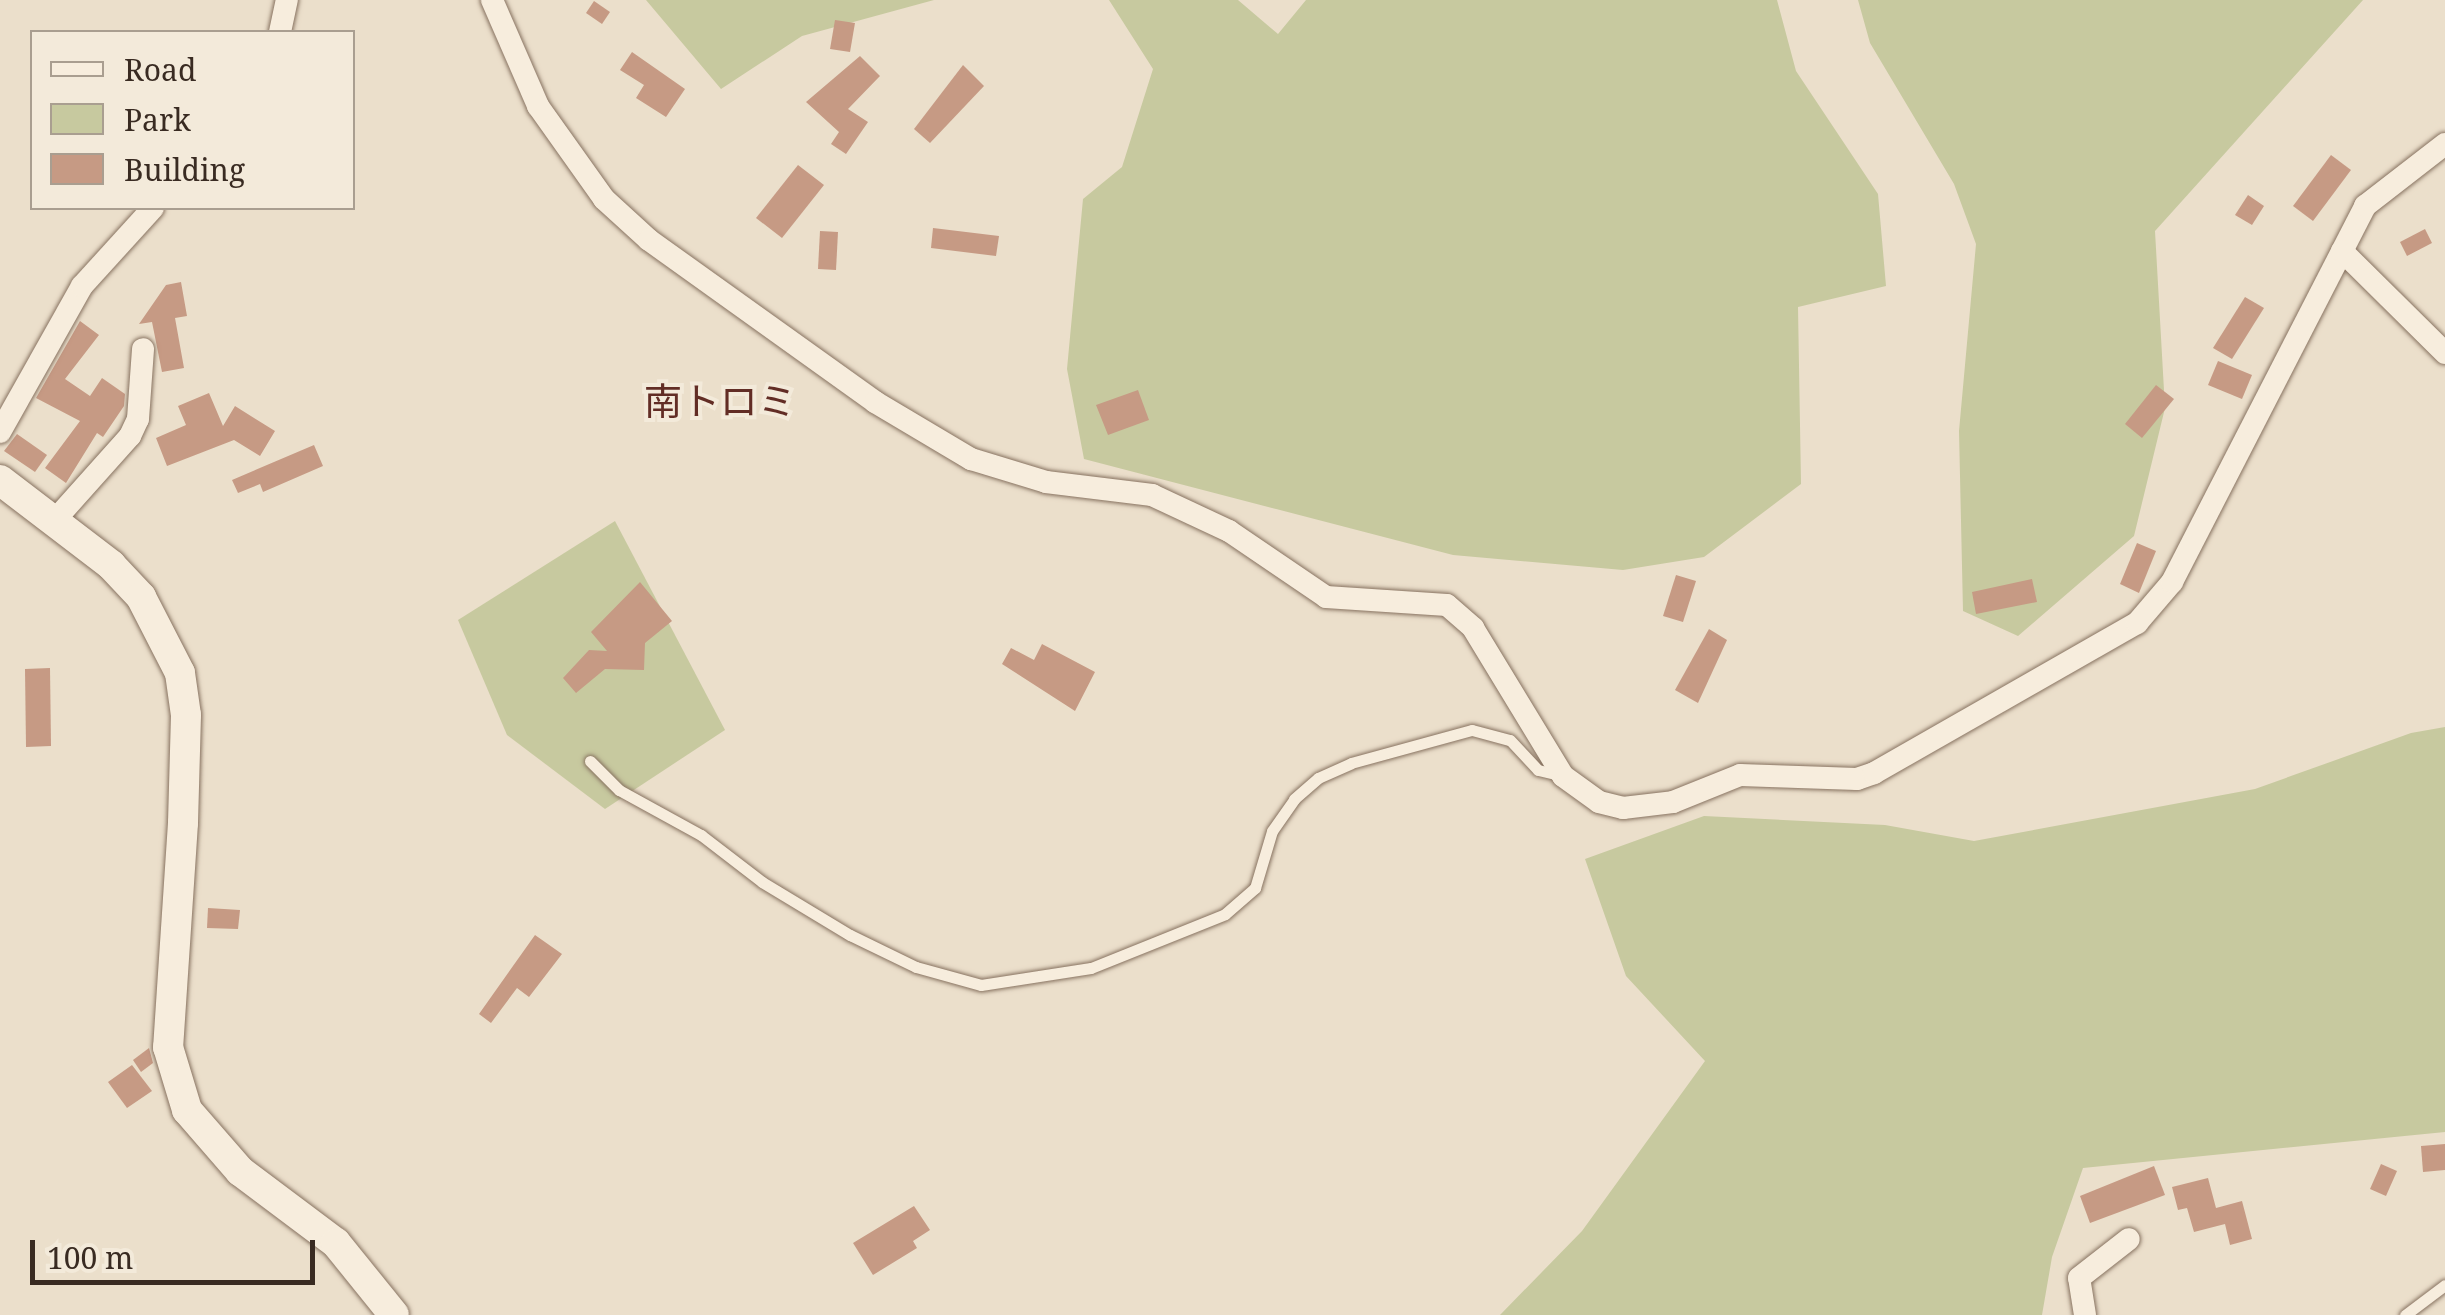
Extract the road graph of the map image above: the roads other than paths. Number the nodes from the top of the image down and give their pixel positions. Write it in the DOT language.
graph roads {
  1 [pos="287,0"];
  2 [pos="492,0"];
  3 [pos="280,30"];
  4 [pos="2445,144"];
  5 [pos="150,210"];
  6 [pos="2342,251"];
  7 [pos="143,349"];
  8 [pos="2445,353"];
  9 [pos="0,432"];
  10 [pos="0,480"];
  11 [pos="54,521"];
  12 [pos="590,762"];
  13 [pos="1563,776"];
  14 [pos="2129,1239"];
  15 [pos="2445,1285"];
  16 [pos="394,1315"];
  17 [pos="2085,1315"];
  18 [pos="2405,1315"];
  1 -- 3 [label="street"];
  2 -- 13 [label="street"];
  4 -- 6 [label="street"];
  5 -- 9 [label="street"];
  6 -- 8 [label="street"];
  6 -- 13 [label="street"];
  7 -- 11 [label="street"];
  10 -- 11 [label="street"];
  11 -- 16 [label="street"];
  12 -- 13 [label="lane"];
  14 -- 17 [label="street"];
  15 -- 18 [label="lane"];
}
